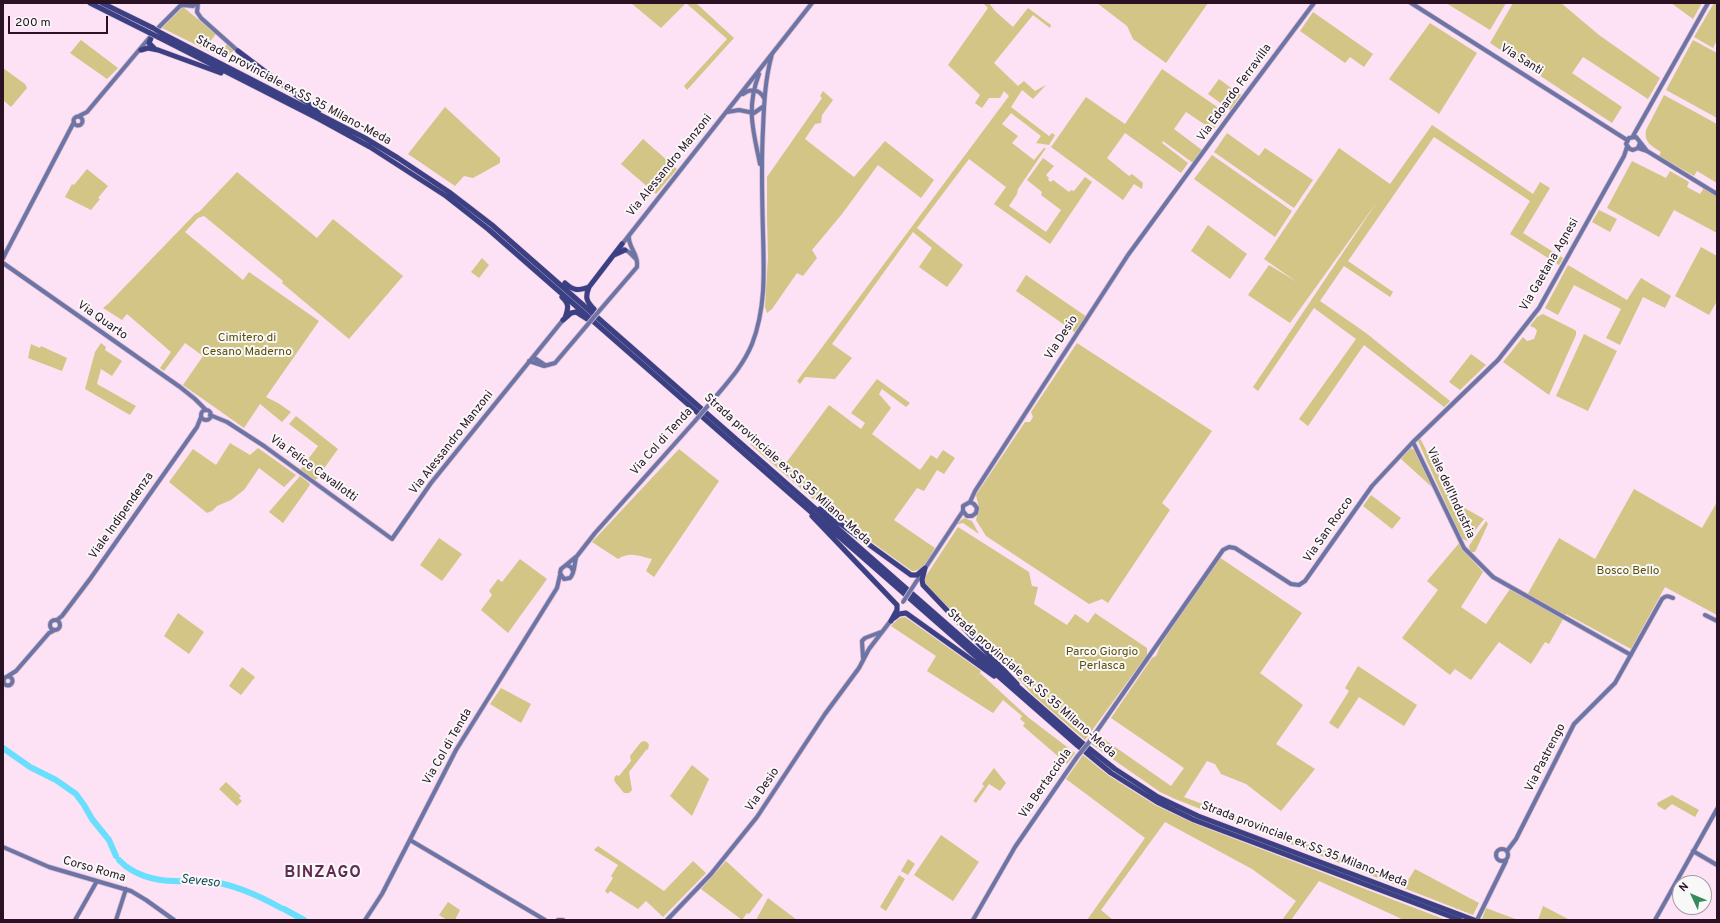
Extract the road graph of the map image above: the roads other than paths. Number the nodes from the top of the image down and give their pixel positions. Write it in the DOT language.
graph roads {
  1 [pos="102,3"];
  2 [pos="180,3"];
  3 [pos="198,3"];
  4 [pos="812,3"];
  5 [pos="1314,3"];
  6 [pos="1411,3"];
  7 [pos="1708,3"];
  8 [pos="93,4"];
  9 [pos="187,4"];
  10 [pos="175,10"];
  11 [pos="160,31"];
  12 [pos="151,36"];
  13 [pos="140,50"];
  14 [pos="158,50"];
  15 [pos="238,51"];
  16 [pos="136,54"];
  17 [pos="772,54"];
  18 [pos="210,66"];
  19 [pos="762,69"];
  20 [pos="754,90"];
  21 [pos="740,96"];
  22 [pos="764,98"];
  23 [pos="764,106"];
  24 [pos="87,112"];
  25 [pos="726,112"];
  26 [pos="751,114"];
  27 [pos="79,116"];
  28 [pos="83,120"];
  29 [pos="74,122"];
  30 [pos="338,123"];
  31 [pos="78,125"];
  32 [pos="66,135"];
  33 [pos="1633,139"];
  34 [pos="1627,147"];
  35 [pos="1636,149"];
  36 [pos="1648,151"];
  37 [pos="1624,156"];
  38 [pos="761,170"];
  39 [pos="1717,194"];
  40 [pos="1172,195"];
  41 [pos="630,233"];
  42 [pos="622,244"];
  43 [pos="630,244"];
  44 [pos="626,250"];
  45 [pos="612,256"];
  46 [pos="3,258"];
  47 [pos="638,261"];
  48 [pos="3,263"];
  49 [pos="550,275"];
  50 [pos="554,285"];
  51 [pos="589,286"];
  52 [pos="564,319"];
  53 [pos="604,322"];
  54 [pos="605,330"];
  55 [pos="533,357"];
  56 [pos="529,362"];
  57 [pos="548,366"];
  58 [pos="205,416"];
  59 [pos="1413,442"];
  60 [pos="796,492"];
  61 [pos="801,503"];
  62 [pos="972,503"];
  63 [pos="964,513"];
  64 [pos="392,539"];
  65 [pos="577,556"];
  66 [pos="1248,557"];
  67 [pos="566,565"];
  68 [pos="925,568"];
  69 [pos="573,571"];
  70 [pos="560,575"];
  71 [pos="567,579"];
  72 [pos="557,588"];
  73 [pos="1673,598"];
  74 [pos="1705,614"];
  75 [pos="891,621"];
  76 [pos="1717,621"];
  77 [pos="58,622"];
  78 [pos="53,628"];
  79 [pos="883,631"];
  80 [pos="869,638"];
  81 [pos="873,644"];
  82 [pos="864,648"];
  83 [pos="869,649"];
  84 [pos="1632,653"];
  85 [pos="863,660"];
  86 [pos="16,671"];
  87 [pos="8,676"];
  88 [pos="1001,679"];
  89 [pos="13,680"];
  90 [pos="3,682"];
  91 [pos="8,685"];
  92 [pos="3,687"];
  93 [pos="1024,693"];
  94 [pos="1717,809"];
  95 [pos="410,840"];
  96 [pos="3,847"];
  97 [pos="1694,851"];
  98 [pos="1508,853"];
  99 [pos="1498,860"];
  100 [pos="1506,860"];
  101 [pos="1717,865"];
  102 [pos="1498,874"];
  103 [pos="97,881"];
  104 [pos="126,889"];
  105 [pos="75,920"];
  106 [pos="116,920"];
  107 [pos="174,920"];
  108 [pos="365,920"];
  109 [pos="545,920"];
  110 [pos="558,920"];
  111 [pos="562,920"];
  112 [pos="666,920"];
  113 [pos="973,920"];
  114 [pos="1460,920"];
  115 [pos="1474,920"];
  116 [pos="1477,920"];
  117 [pos="1655,920"];
  1 -- 12 [label="highway, Strada provinciale ex SS 35 Milano-Meda"];
  2 -- 10 [label="street"];
  3 -- 9 [label="street"];
  3 -- 15 [label="street"];
  4 -- 17 [label="street, Via Alessandro Manzoni"];
  5 -- 40 [label="street, Via Edoardo Ferravilla"];
  6 -- 33 [label="street, Via Santi"];
  7 -- 33 [label="street"];
  8 -- 12 [label="highway, Strada provinciale ex SS 35 Milano-Meda"];
  9 -- 10 [label="street"];
  10 -- 11 [label="street"];
  11 -- 12 [label="highway, Strada provinciale ex SS 35 Milano-Meda, bridge"];
  11 -- 18 [label="highway, Strada provinciale ex SS 35 Milano-Meda"];
  11 -- 30 [label="highway, Strada provinciale ex SS 35 Milano-Meda"];
  12 -- 13 [label="street"];
  12 -- 14 [label="highway"];
  12 -- 16 [label="street"];
  13 -- 14 [label="highway"];
  13 -- 16 [label="street"];
  14 -- 18 [label="highway"];
  15 -- 30 [label="highway"];
  16 -- 24 [label="street"];
  17 -- 19 [label="street, Via Alessandro Manzoni"];
  17 -- 22 [label="street, Via Col di Tenda"];
  18 -- 50 [label="highway, Strada provinciale ex SS 35 Milano-Meda"];
  19 -- 20 [label="street, Via Col di Tenda"];
  19 -- 21 [label="street, Via Alessandro Manzoni"];
  20 -- 21 [label="street"];
  20 -- 22 [label="street"];
  20 -- 26 [label="street, Via Col di Tenda"];
  21 -- 25 [label="street, Via Alessandro Manzoni"];
  22 -- 23 [label="street, Via Col di Tenda"];
  23 -- 26 [label="street"];
  23 -- 38 [label="street, Via Col di Tenda"];
  24 -- 27 [label="street"];
  24 -- 28 [label="street"];
  25 -- 26 [label="street, Via Alessandro Manzoni"];
  25 -- 41 [label="street, Via Alessandro Manzoni"];
  26 -- 38 [label="street, Via Col di Tenda"];
  27 -- 28 [label="street"];
  27 -- 29 [label="street"];
  28 -- 31 [label="street"];
  29 -- 31 [label="street"];
  29 -- 32 [label="street"];
  30 -- 49 [label="highway, Strada provinciale ex SS 35 Milano-Meda"];
  31 -- 32 [label="street"];
  32 -- 46 [label="street"];
  33 -- 34 [label="street, Via Gaetana Agnesi"];
  33 -- 35 [label="street"];
  33 -- 36 [label="street, Via Santi"];
  34 -- 35 [label="street"];
  34 -- 37 [label="street, Via Gaetana Agnesi"];
  35 -- 36 [label="street"];
  35 -- 37 [label="street, Via Gaetana Agnesi"];
  36 -- 39 [label="street"];
  37 -- 59 [label="street, Via Gaetana Agnesi"];
  38 -- 65 [label="street, Via Col di Tenda, bridge"];
  40 -- 62 [label="street, Via Desio"];
  41 -- 42 [label="street, Via Alessandro Manzoni"];
  41 -- 43 [label="street, Via Alessandro Manzoni"];
  42 -- 43 [label="street"];
  42 -- 44 [label="street"];
  42 -- 45 [label="highway"];
  43 -- 44 [label="street"];
  43 -- 47 [label="street, Via Alessandro Manzoni"];
  44 -- 45 [label="highway"];
  44 -- 47 [label="street"];
  45 -- 51 [label="highway"];
  47 -- 57 [label="street, bridge"];
  48 -- 58 [label="street, Via Quarto"];
  49 -- 51 [label="highway"];
  49 -- 53 [label="highway, Strada provinciale ex SS 35 Milano-Meda"];
  50 -- 52 [label="highway"];
  50 -- 54 [label="highway, Strada provinciale ex SS 35 Milano-Meda"];
  51 -- 53 [label="highway"];
  52 -- 54 [label="highway"];
  52 -- 55 [label="street, Via Alessandro Manzoni"];
  53 -- 60 [label="highway, Strada provinciale ex SS 35 Milano-Meda"];
  54 -- 61 [label="highway, Strada provinciale ex SS 35 Milano-Meda"];
  55 -- 56 [label="street, Via Alessandro Manzoni"];
  55 -- 57 [label="street"];
  56 -- 57 [label="street"];
  56 -- 64 [label="street, Via Alessandro Manzoni"];
  58 -- 64 [label="street, Via Felice Cavallotti"];
  58 -- 77 [label="street, Viale Indipendenza"];
  59 -- 66 [label="street, Via San Rocco"];
  59 -- 84 [label="street, Viale dell'Industria"];
  60 -- 68 [label="highway"];
  60 -- 93 [label="highway, Strada provinciale ex SS 35 Milano-Meda"];
  61 -- 75 [label="highway"];
  61 -- 88 [label="highway, Strada provinciale ex SS 35 Milano-Meda"];
  62 -- 63 [label="street"];
  62 -- 63 [label="street"];
  63 -- 68 [label="street"];
  65 -- 67 [label="street, Via Col di Tenda"];
  65 -- 69 [label="street, Via Col di Tenda"];
  66 -- 113 [label="street, Via Bertacciola, bridge"];
  67 -- 69 [label="street"];
  67 -- 70 [label="street, Via Col di Tenda"];
  68 -- 75 [label="street, bridge"];
  68 -- 93 [label="highway"];
  69 -- 71 [label="street, Via Col di Tenda"];
  70 -- 71 [label="street"];
  70 -- 72 [label="street, Via Col di Tenda"];
  71 -- 72 [label="street, Via Col di Tenda"];
  72 -- 95 [label="street, Via Col di Tenda"];
  73 -- 84 [label="street, Via Pastrengo"];
  74 -- 76 [label="street"];
  75 -- 79 [label="street"];
  75 -- 88 [label="highway"];
  77 -- 78 [label="street"];
  77 -- 78 [label="street"];
  78 -- 86 [label="street"];
  79 -- 80 [label="street"];
  79 -- 81 [label="street"];
  80 -- 81 [label="street"];
  80 -- 82 [label="street"];
  81 -- 83 [label="street"];
  82 -- 83 [label="street"];
  82 -- 85 [label="street"];
  83 -- 85 [label="street, Via Desio"];
  84 -- 98 [label="street, Via Pastrengo"];
  85 -- 112 [label="street, Via Desio"];
  86 -- 87 [label="street"];
  86 -- 89 [label="street"];
  87 -- 89 [label="street"];
  87 -- 90 [label="street"];
  88 -- 114 [label="highway, Strada provinciale ex SS 35 Milano-Meda"];
  89 -- 91 [label="street"];
  90 -- 91 [label="street"];
  91 -- 92 [label="street"];
  93 -- 115 [label="highway, Strada provinciale ex SS 35 Milano-Meda"];
  94 -- 97 [label="street"];
  95 -- 108 [label="street, Via Col di Tenda"];
  95 -- 109 [label="street"];
  96 -- 103 [label="street, Corso Roma"];
  97 -- 101 [label="street"];
  97 -- 117 [label="street"];
  98 -- 99 [label="street"];
  98 -- 100 [label="street"];
  99 -- 100 [label="street"];
  99 -- 102 [label="street"];
  100 -- 102 [label="street"];
  102 -- 116 [label="street"];
  103 -- 104 [label="street, Corso Roma"];
  103 -- 105 [label="street"];
  104 -- 106 [label="street"];
  104 -- 107 [label="street, Corso Roma"];
  110 -- 111 [label="street"];
}
